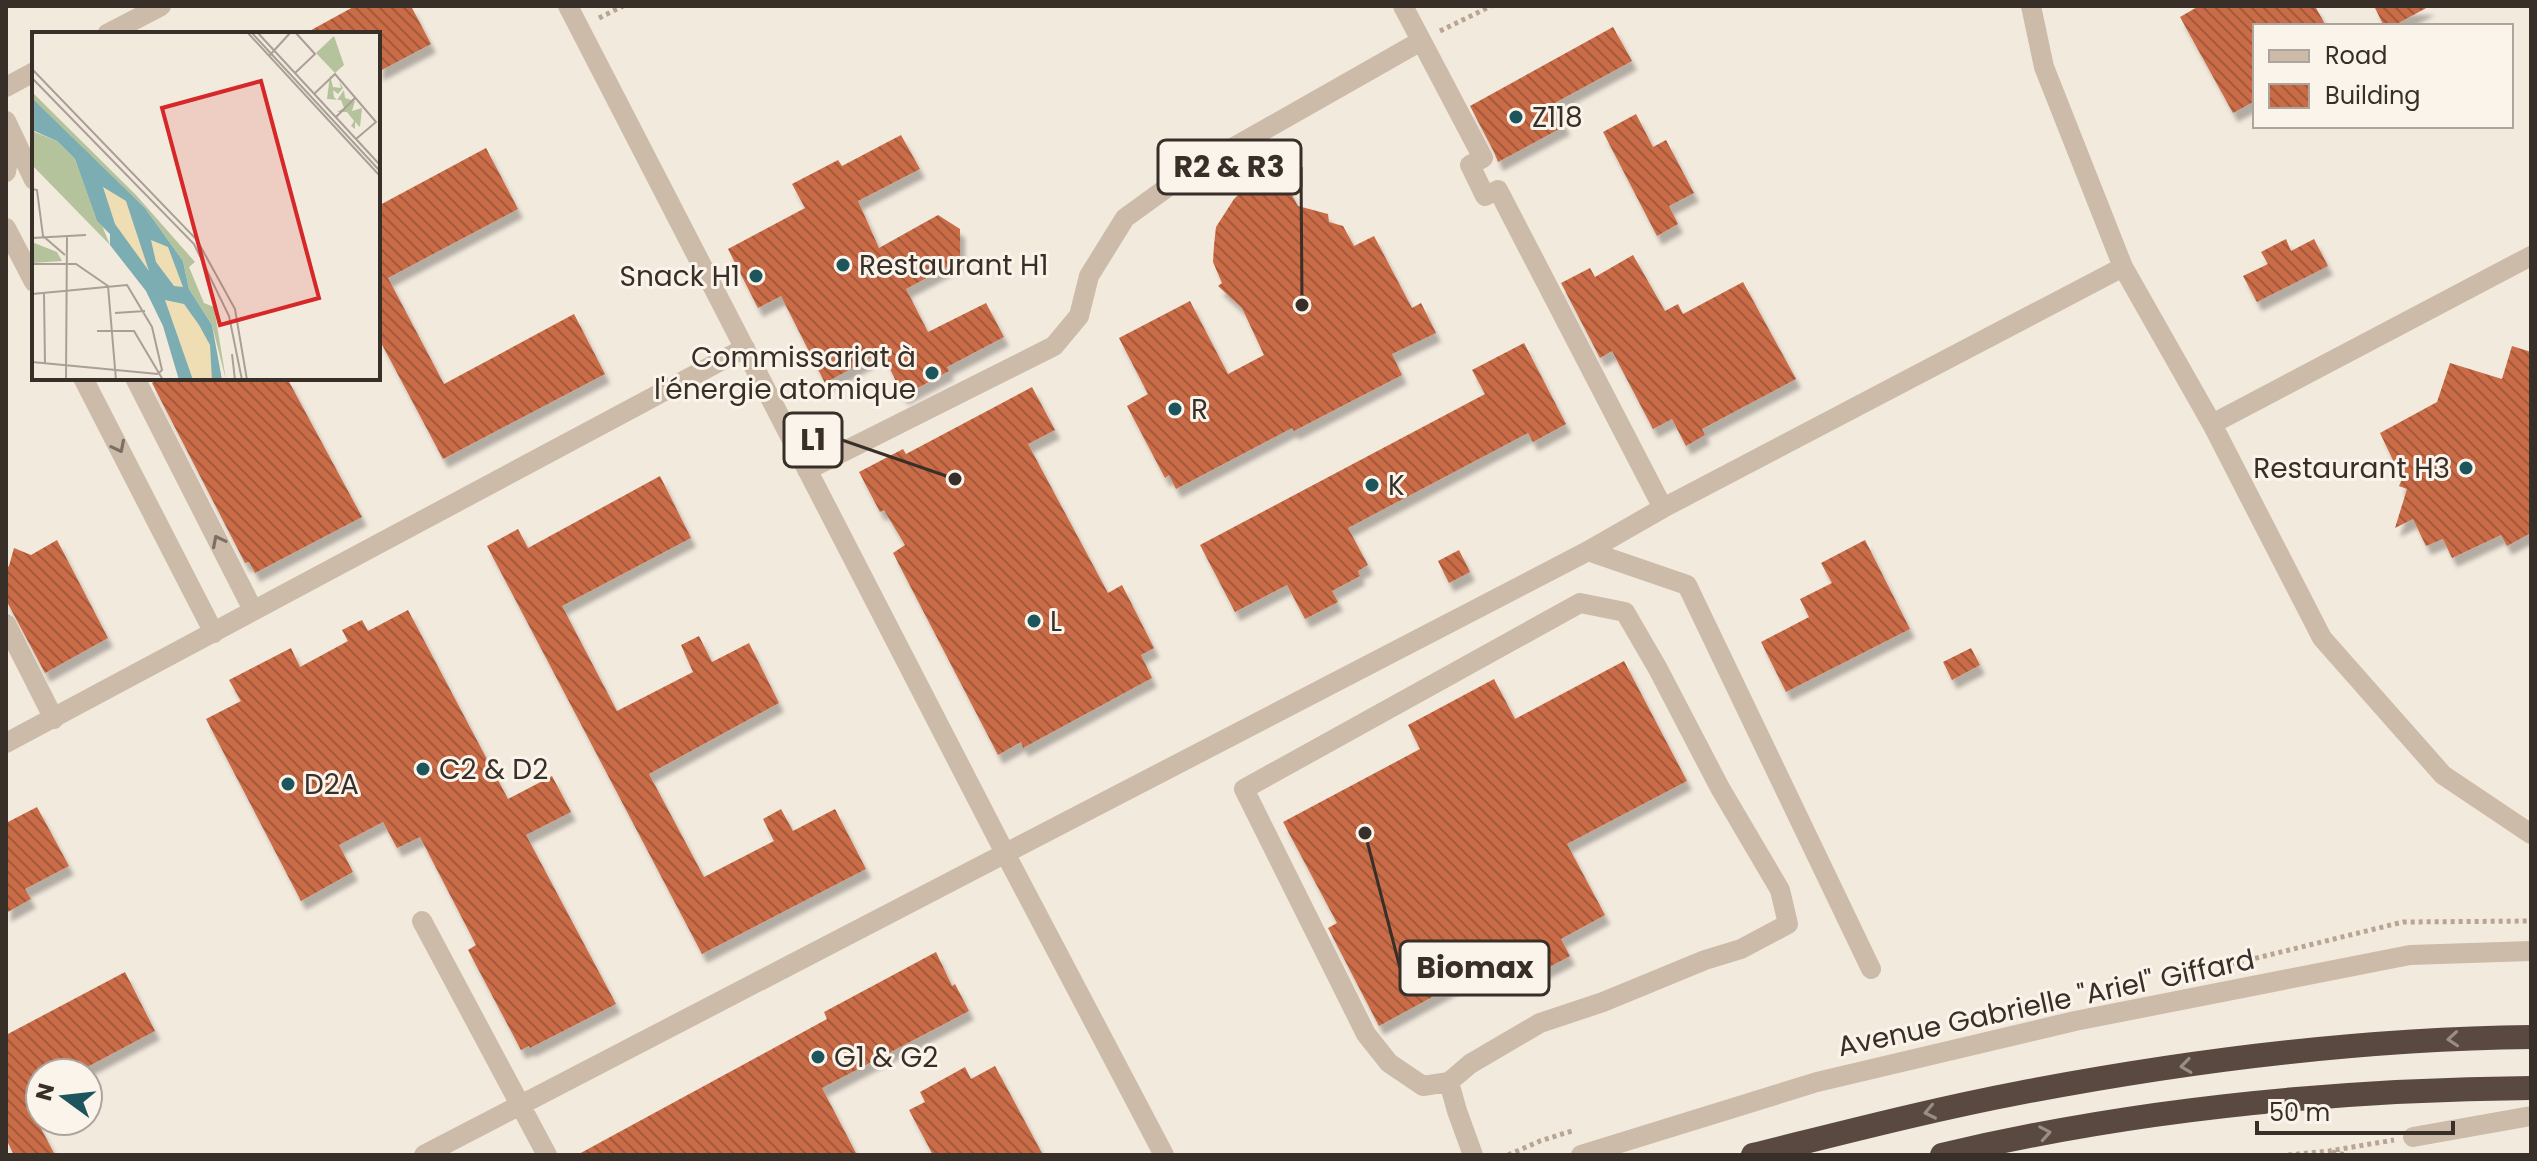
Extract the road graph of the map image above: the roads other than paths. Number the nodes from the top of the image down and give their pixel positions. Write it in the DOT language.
graph roads {
  1 [pos="161,6"];
  2 [pos="568,6"];
  3 [pos="1403,6"];
  4 [pos="2031,6"];
  5 [pos="111,32"];
  6 [pos="1421,41"];
  7 [pos="32,73"];
  8 [pos="6,87"];
  9 [pos="9,129"];
  10 [pos="6,172"];
  11 [pos="32,176"];
  12 [pos="6,228"];
  13 [pos="2531,256"];
  14 [pos="2123,267"];
  15 [pos="32,278"];
  16 [pos="745,348"];
  17 [pos="84,380"];
  18 [pos="136,380"];
  19 [pos="2212,424"];
  20 [pos="807,470"];
  21 [pos="1663,508"];
  22 [pos="1588,551"];
  23 [pos="253,610"];
  24 [pos="6,624"];
  25 [pos="214,633"];
  26 [pos="54,719"];
  27 [pos="6,743"];
  28 [pos="2531,834"];
  29 [pos="1005,853"];
  30 [pos="422,921"];
  31 [pos="2531,951"];
  32 [pos="1871,969"];
  33 [pos="2531,1037"];
  34 [pos="1449,1082"];
  35 [pos="2531,1088"];
  36 [pos="521,1105"];
  37 [pos="2531,1116"];
  38 [pos="2413,1137"];
  39 [pos="424,1155"];
  40 [pos="547,1155"];
  41 [pos="1164,1155"];
  42 [pos="1473,1155"];
  43 [pos="1581,1155"];
  44 [pos="1753,1155"];
  45 [pos="1942,1155"];
  1 -- 5 [label="street"];
  2 -- 16 [label="street"];
  3 -- 6 [label="street"];
  4 -- 14 [label="street"];
  6 -- 20 [label="street"];
  6 -- 21 [label="street"];
  7 -- 8 [label="street"];
  9 -- 10 [label="street"];
  9 -- 11 [label="street"];
  12 -- 15 [label="street"];
  13 -- 19 [label="street"];
  14 -- 19 [label="street"];
  14 -- 21 [label="street"];
  16 -- 20 [label="street"];
  16 -- 23 [label="street"];
  17 -- 25 [label="street, one-way"];
  23 -- 18 [label="street, one-way"];
  19 -- 28 [label="street"];
  20 -- 29 [label="street"];
  21 -- 22 [label="street"];
  22 -- 29 [label="street"];
  22 -- 32 [label="street"];
  23 -- 25 [label="street"];
  24 -- 26 [label="street"];
  25 -- 26 [label="street"];
  26 -- 27 [label="street"];
  29 -- 36 [label="street"];
  29 -- 41 [label="street"];
  30 -- 36 [label="street"];
  31 -- 43 [label="street, Avenue Gabrielle \"Ariel\" Giffard"];
  33 -- 44 [label="highway, one-way"];
  34 -- 34 [label="street"];
  34 -- 42 [label="street"];
  45 -- 35 [label="highway, one-way"];
  36 -- 39 [label="street"];
  36 -- 40 [label="street"];
  37 -- 38 [label="street"];
}
